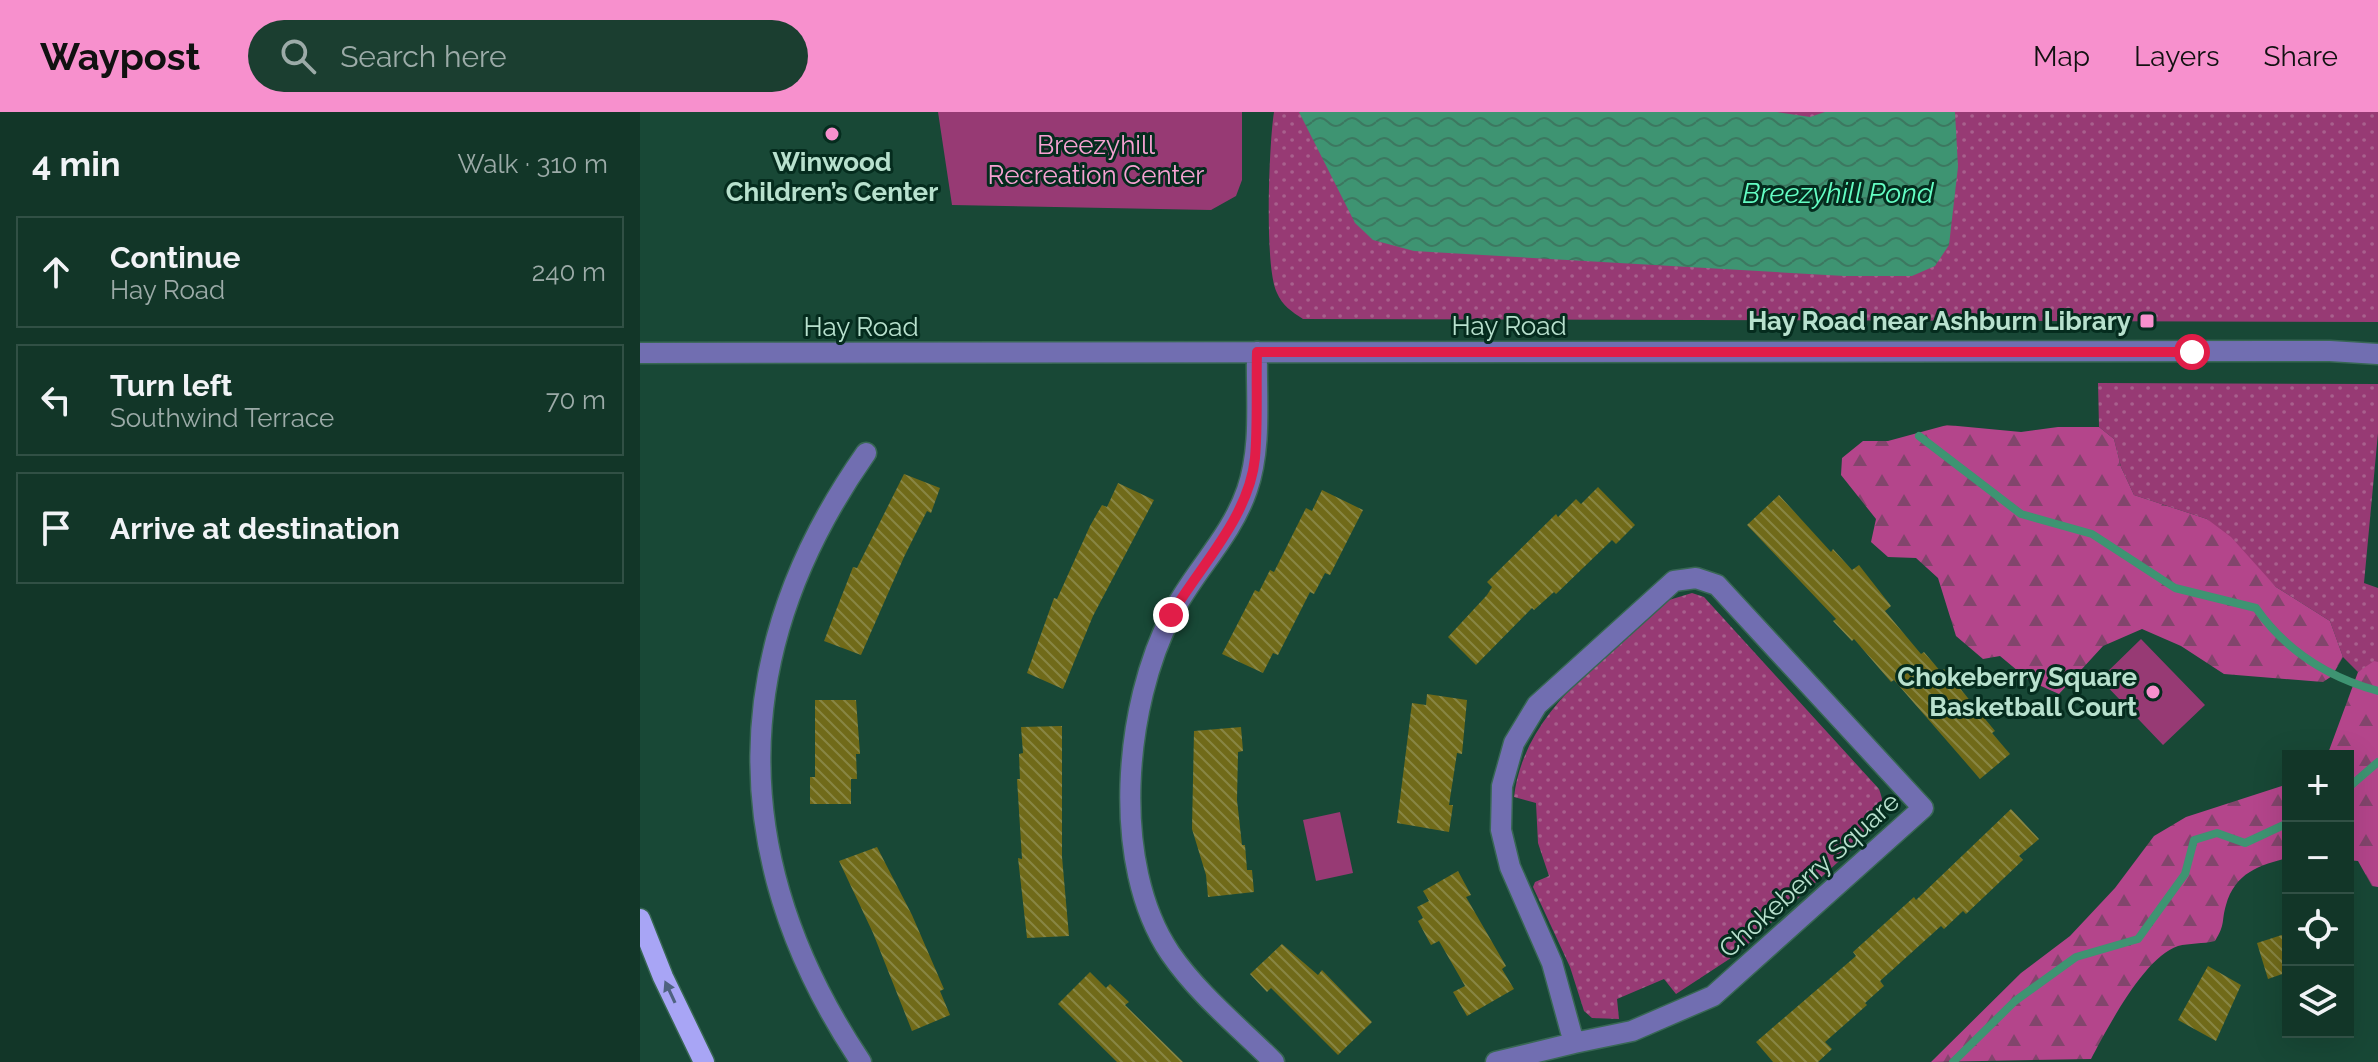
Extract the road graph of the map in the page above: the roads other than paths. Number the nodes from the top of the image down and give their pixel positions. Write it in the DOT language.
graph roads {
  1 [pos="1257,352"];
  2 [pos="640,353"];
  3 [pos="2378,354"];
  4 [pos="866,453"];
  5 [pos="640,919"];
  6 [pos="1574,1043"];
  7 [pos="704,1062"];
  8 [pos="861,1062"];
  9 [pos="1274,1062"];
  10 [pos="1496,1062"];
  1 -- 2 [label="street, Hay Road"];
  1 -- 3 [label="street, Hay Road"];
  1 -- 9 [label="street"];
  4 -- 8 [label="street"];
  7 -- 5 [label="main road, one-way"];
  6 -- 6 [label="street, Chokeberry Square"];
  6 -- 10 [label="street, Chokeberry Square"];
}
